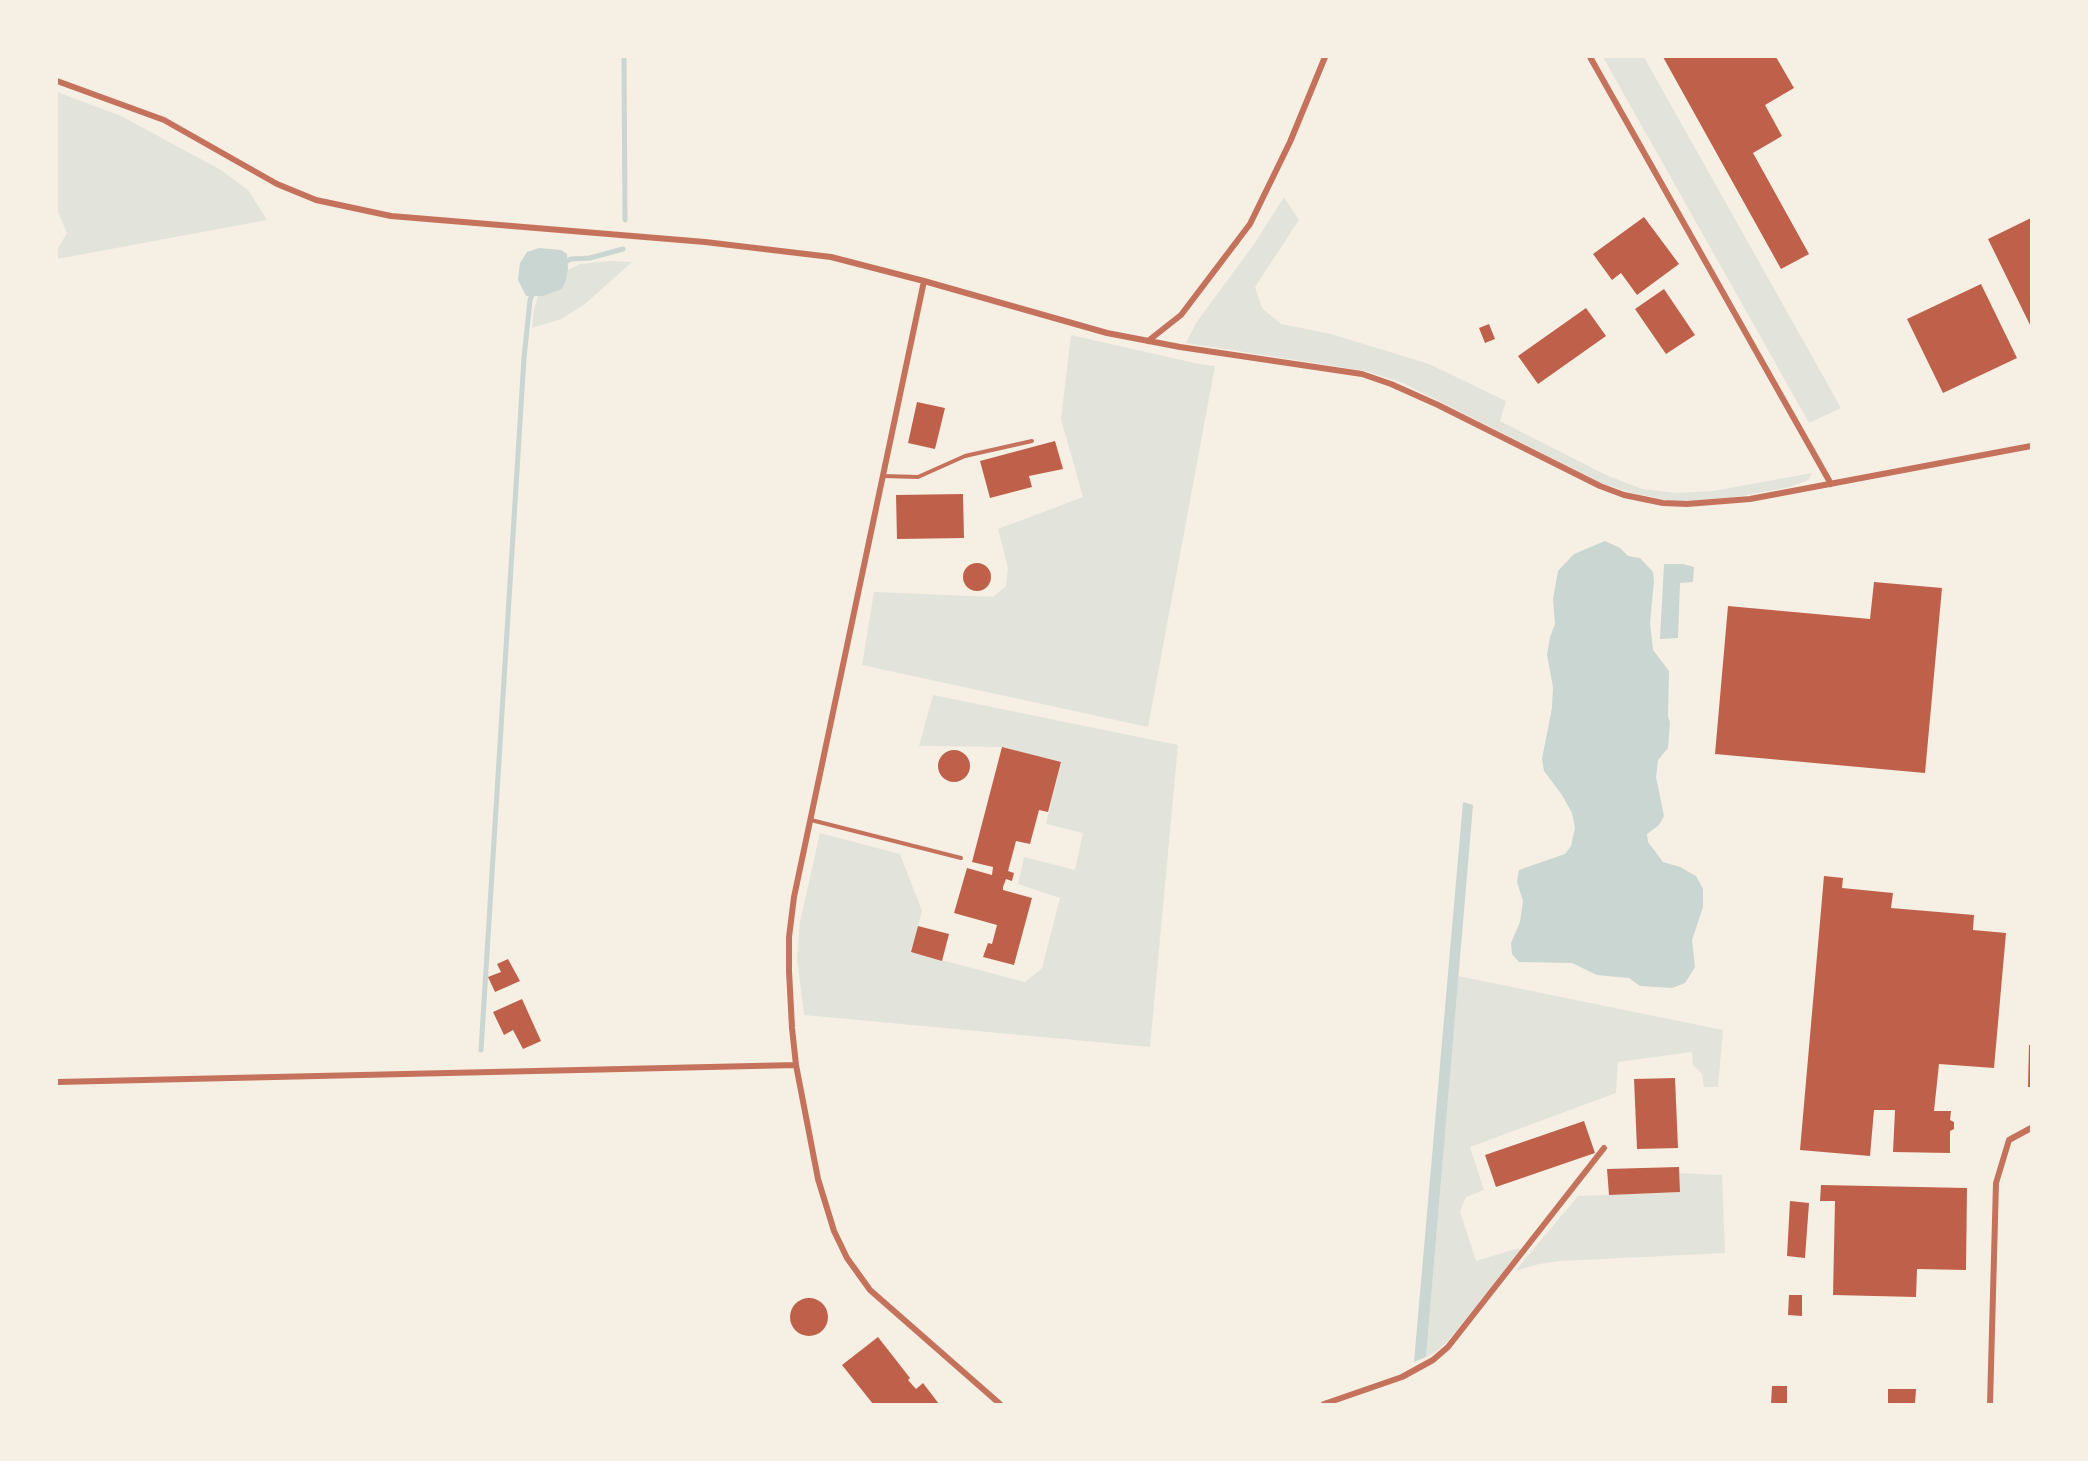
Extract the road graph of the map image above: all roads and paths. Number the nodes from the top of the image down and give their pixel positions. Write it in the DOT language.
graph roads {
  1 [pos="1325,57"];
  2 [pos="1590,57"];
  3 [pos="57,81"];
  4 [pos="924,281"];
  5 [pos="1148,341"];
  6 [pos="1032,441"];
  7 [pos="2031,446"];
  8 [pos="883,476"];
  9 [pos="1831,484"];
  10 [pos="810,819"];
  11 [pos="961,858"];
  12 [pos="796,1065"];
  13 [pos="57,1082"];
  14 [pos="2031,1128"];
  15 [pos="1604,1148"];
  16 [pos="1000,1404"];
  17 [pos="1324,1404"];
  18 [pos="1990,1404"];
  1 -- 5 [label="street"];
  2 -- 9 [label="street"];
  3 -- 4 [label="street"];
  4 -- 5 [label="street"];
  4 -- 8 [label="street"];
  5 -- 9 [label="street"];
  6 -- 8 [label="lane"];
  7 -- 9 [label="street"];
  8 -- 10 [label="street"];
  10 -- 11 [label="lane"];
  10 -- 12 [label="street"];
  12 -- 13 [label="street"];
  12 -- 16 [label="street"];
  14 -- 18 [label="street"];
  15 -- 17 [label="street"];
}
